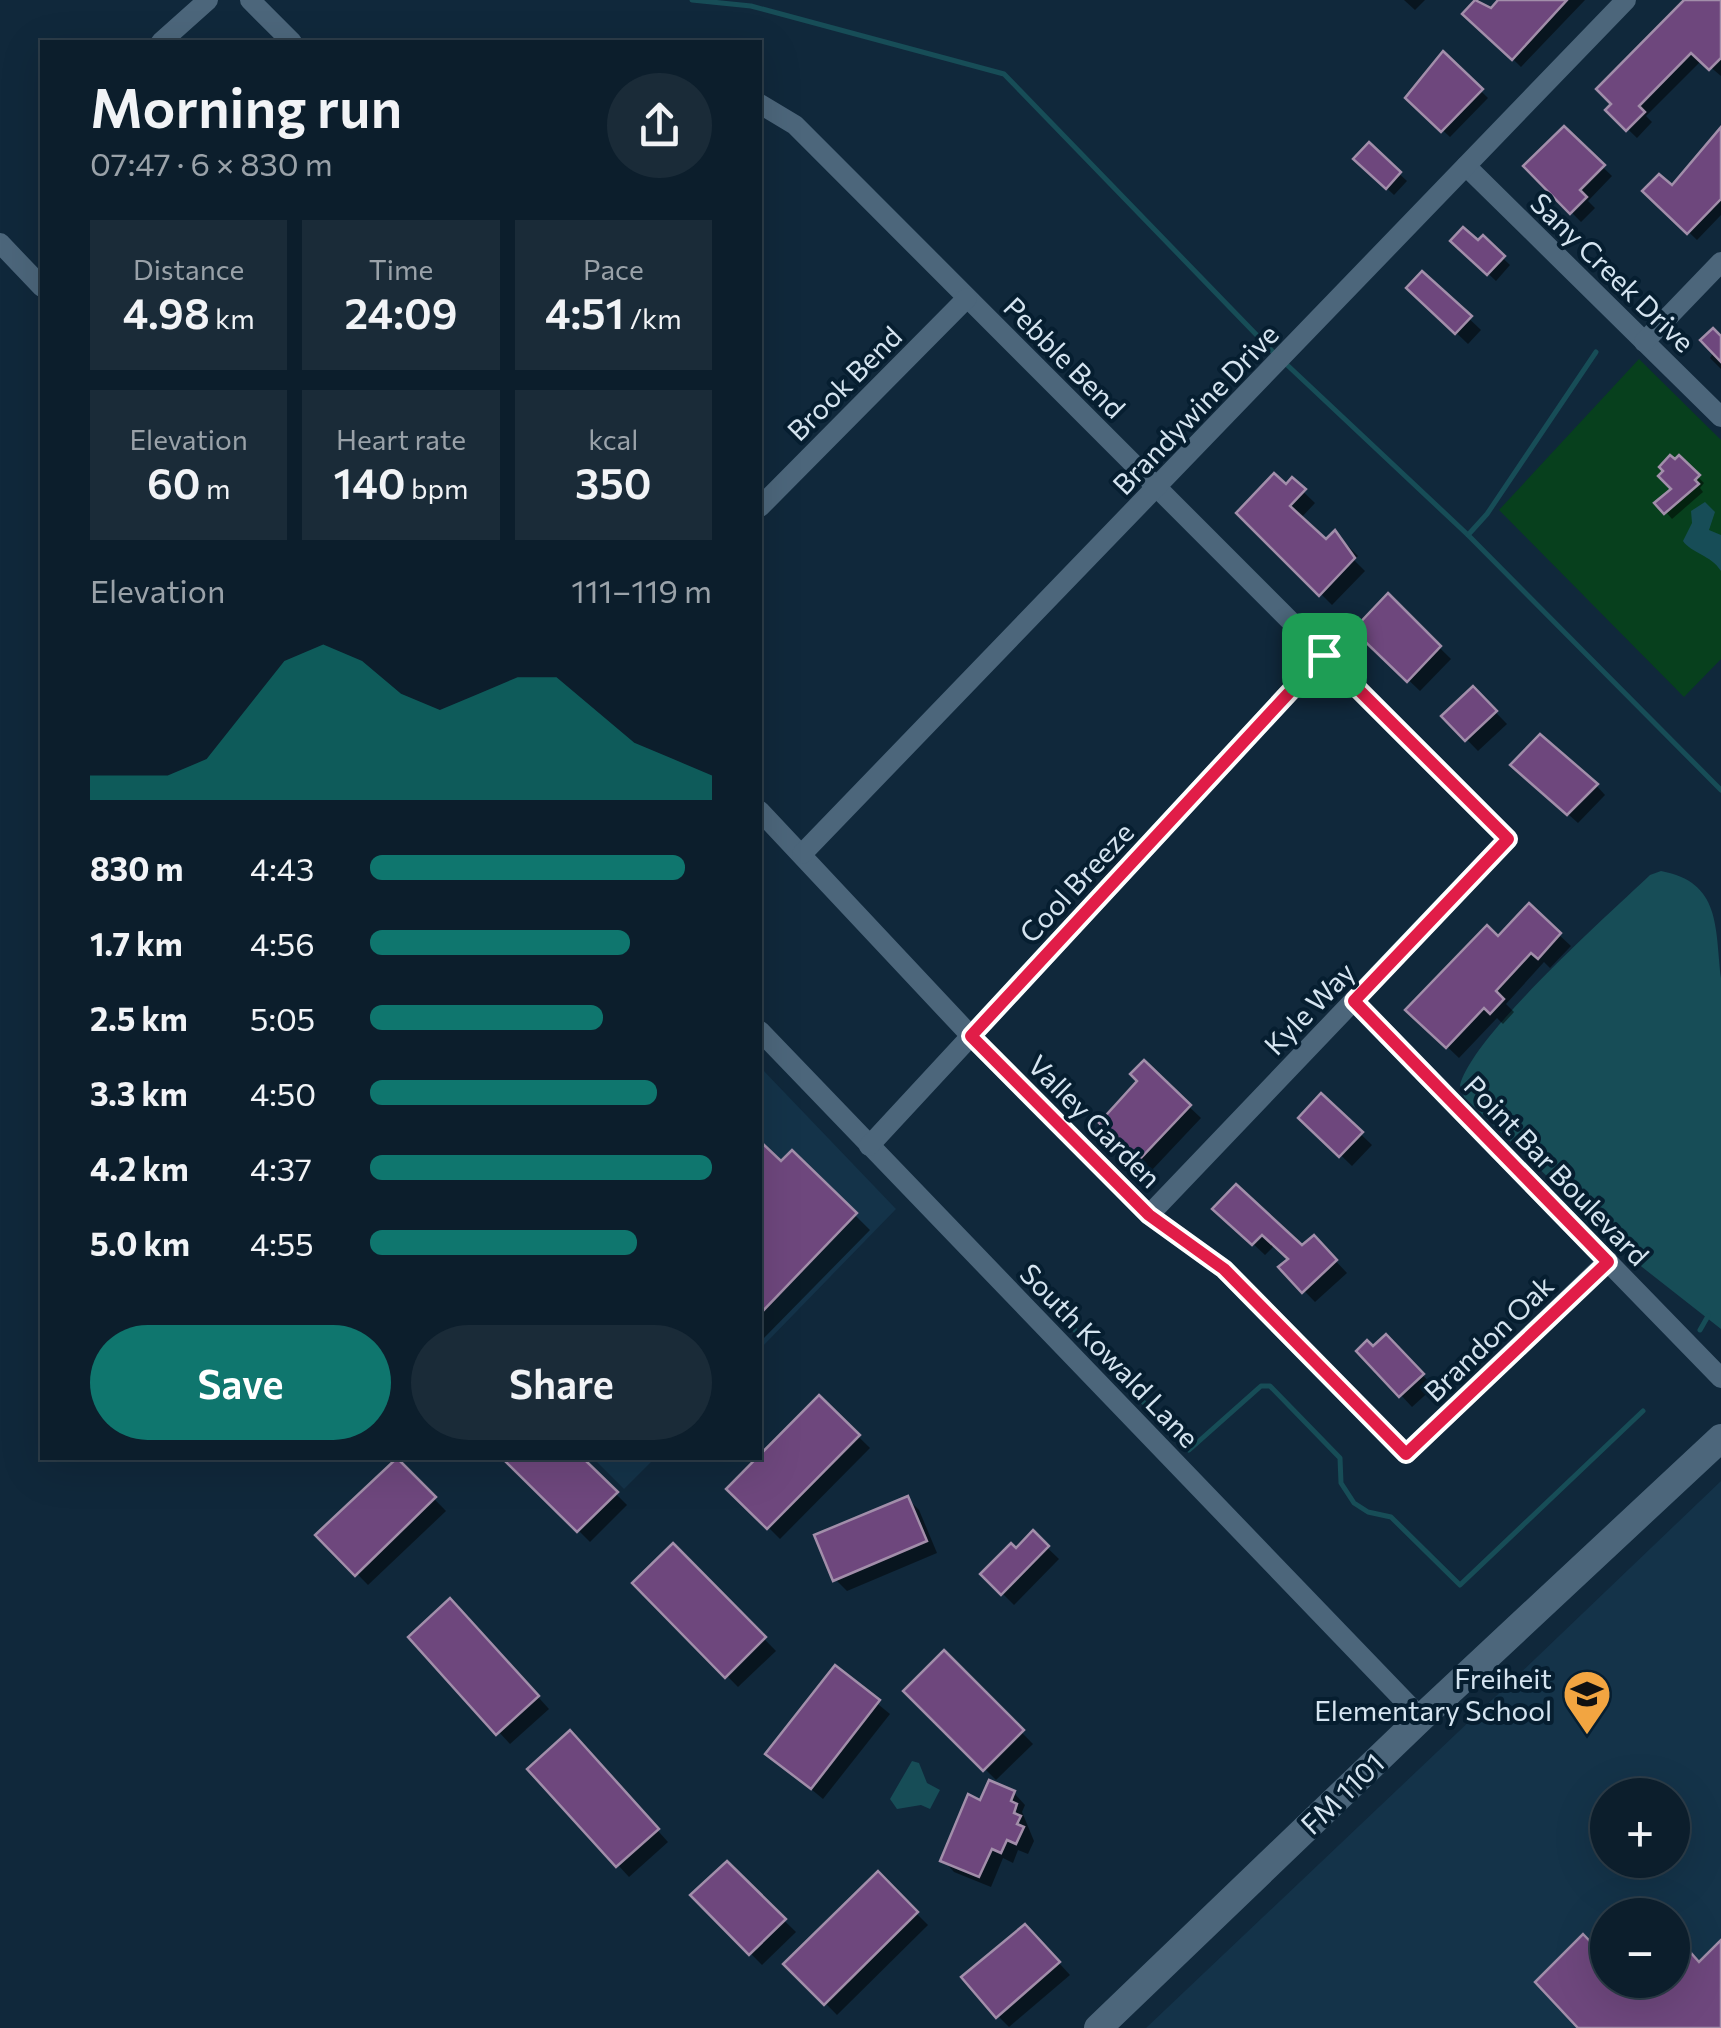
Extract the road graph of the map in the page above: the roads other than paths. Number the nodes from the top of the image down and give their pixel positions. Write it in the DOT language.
graph roads {
  1 [pos="208,0"];
  2 [pos="250,0"];
  3 [pos="1626,0"];
  4 [pos="164,40"];
  5 [pos="290,40"];
  6 [pos="762,105"];
  7 [pos="1466,166"];
  8 [pos="0,243"];
  9 [pos="1721,262"];
  10 [pos="40,285"];
  11 [pos="967,298"];
  12 [pos="1644,342"];
  13 [pos="1721,417"];
  14 [pos="1158,488"];
  15 [pos="762,505"];
  16 [pos="1324,655"];
  17 [pos="762,813"];
  18 [pos="1508,839"];
  19 [pos="802,854"];
  20 [pos="1354,1001"];
  21 [pos="762,1033"];
  22 [pos="971,1036"];
  23 [pos="869,1146"];
  24 [pos="1149,1215"];
  25 [pos="1608,1262"];
  26 [pos="1721,1378"];
  27 [pos="1721,1438"];
  28 [pos="1406,1454"];
  29 [pos="1420,1718"];
  30 [pos="1098,2028"];
  1 -- 4 [label="street"];
  2 -- 5 [label="street"];
  3 -- 7 [label="street, Brandywine Drive"];
  6 -- 11 [label="street, Pebble Bend"];
  7 -- 12 [label="street, Sany Creek Drive"];
  7 -- 14 [label="street, Brandywine Drive"];
  8 -- 10 [label="street"];
  9 -- 12 [label="street"];
  11 -- 14 [label="street, Pebble Bend"];
  11 -- 15 [label="street, Brook Bend"];
  12 -- 13 [label="street, Sany Creek Drive"];
  14 -- 16 [label="street, Pebble Bend"];
  14 -- 19 [label="street, Brandywine Drive"];
  16 -- 18 [label="street, Pebble Bend"];
  16 -- 22 [label="street, Cool Breeze"];
  17 -- 19 [label="street, Valley Garden"];
  18 -- 20 [label="street, Kyle Way"];
  19 -- 22 [label="street, Valley Garden"];
  20 -- 24 [label="street, Kyle Way"];
  20 -- 25 [label="street, Point Bar Boulevard"];
  21 -- 23 [label="street, South Kowald Lane"];
  22 -- 23 [label="street, Cool Breeze"];
  22 -- 24 [label="street, Valley Garden"];
  23 -- 29 [label="street, South Kowald Lane"];
  24 -- 28 [label="street, Valley Garden"];
  25 -- 26 [label="street, Point Bar Boulevard"];
  25 -- 28 [label="street, Brandon Oak"];
  27 -- 29 [label="main road, FM 1101 / FM 1101"];
  29 -- 30 [label="main road, FM 1101 / FM 1101"];
}
